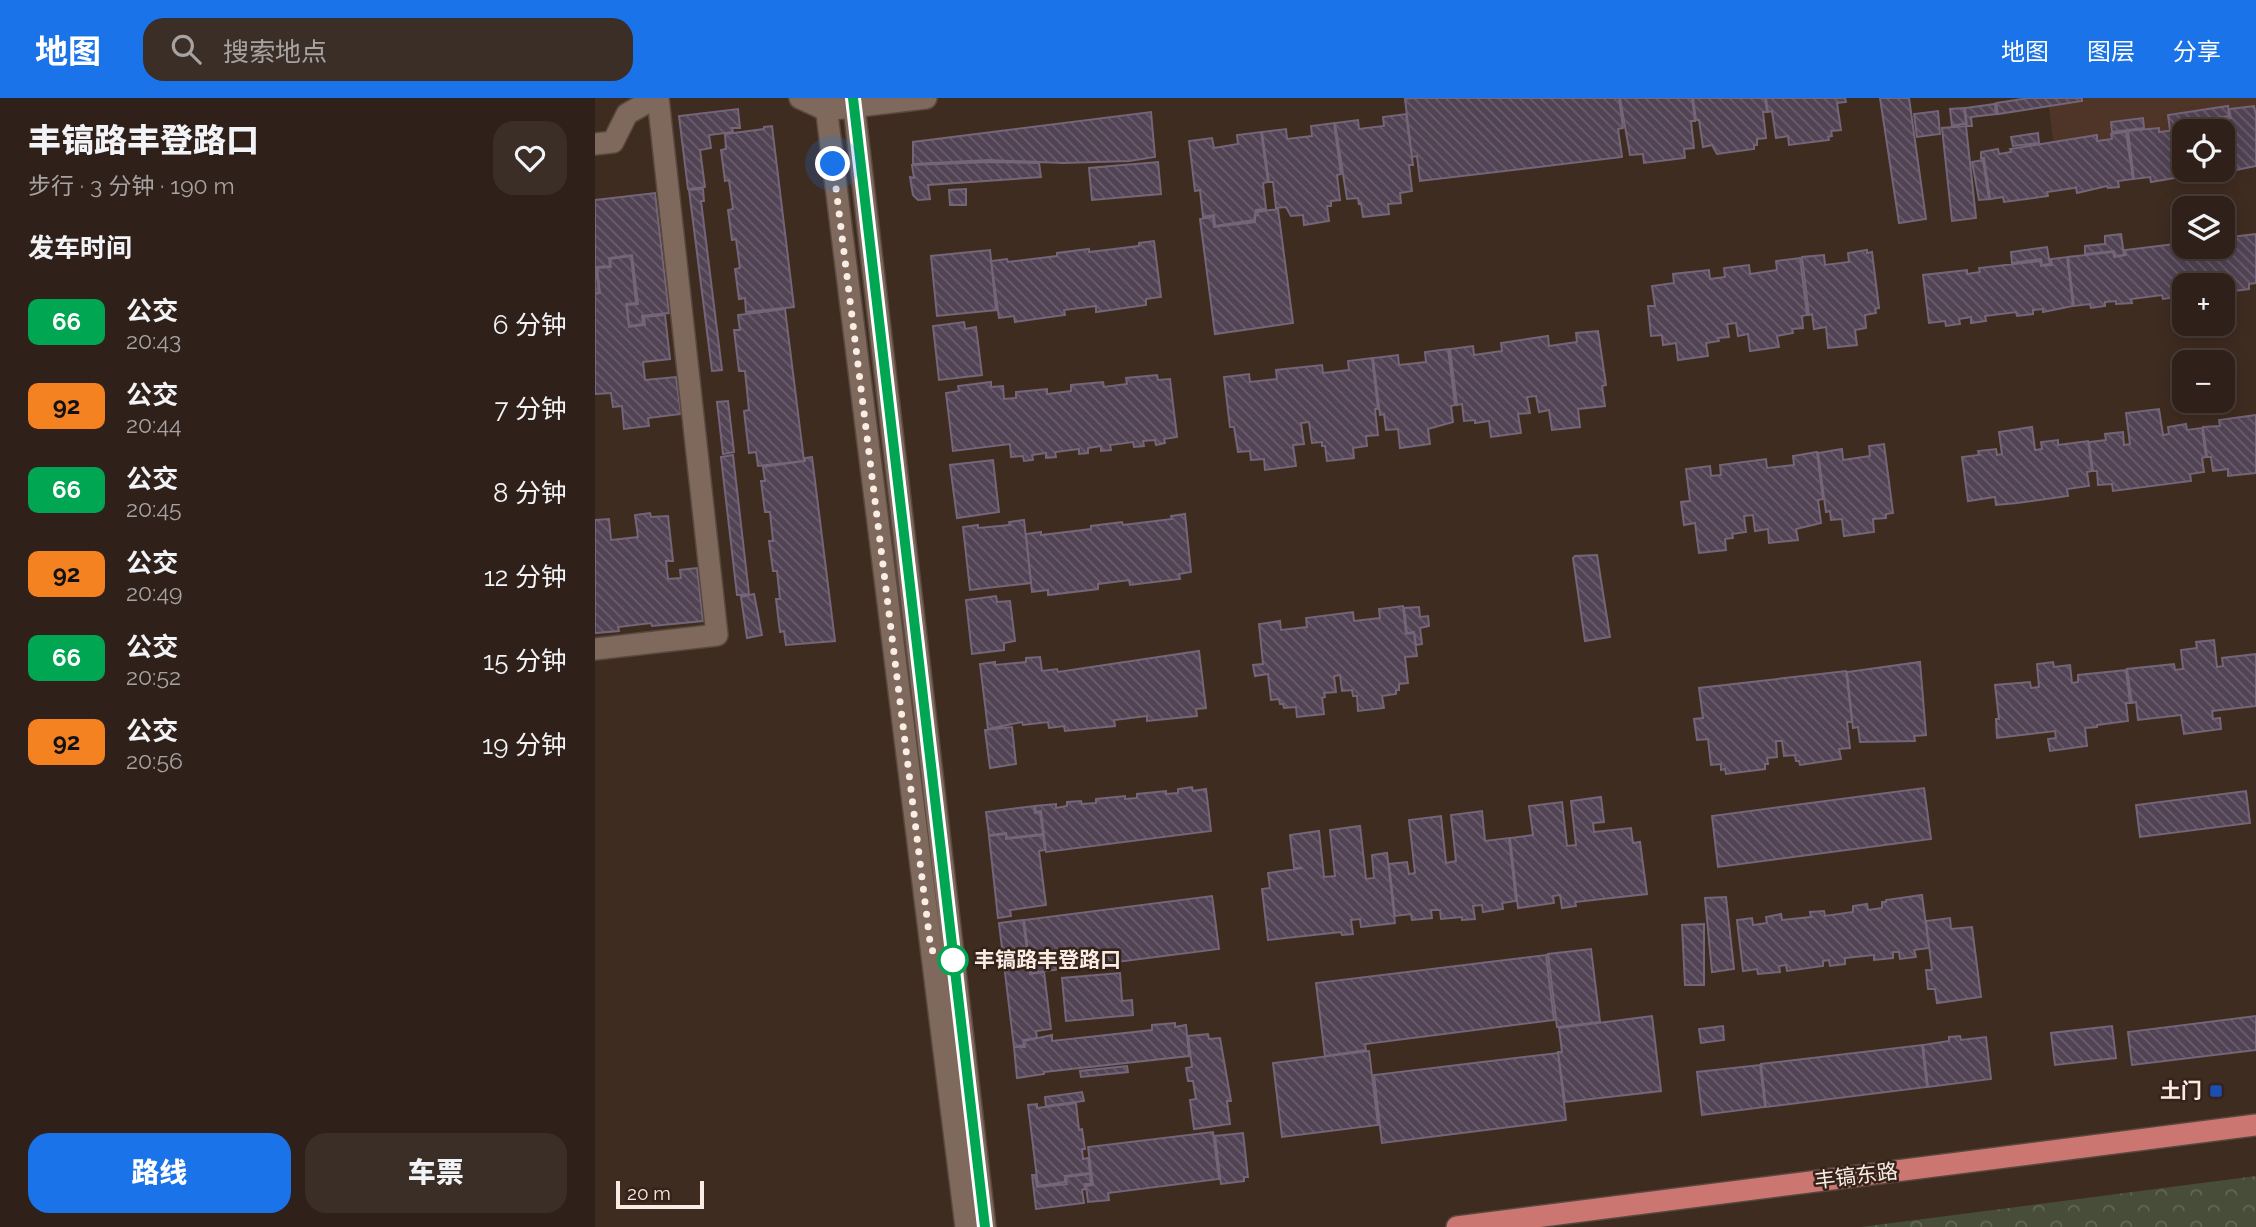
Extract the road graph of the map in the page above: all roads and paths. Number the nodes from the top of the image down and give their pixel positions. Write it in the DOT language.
graph roads {
  1 [pos="657,98"];
  2 [pos="800,98"];
  3 [pos="926,98"];
  4 [pos="853,102"];
  5 [pos="825,104"];
  6 [pos="595,144"];
  7 [pos="595,649"];
  8 [pos="2256,1125"];
  9 [pos="966,1227"];
  10 [pos="985,1227"];
  11 [pos="1457,1227"];
  1 -- 6 [label="street"];
  1 -- 7 [label="street"];
  2 -- 5 [label="street"];
  3 -- 4 [label="street"];
  4 -- 5 [label="street"];
  4 -- 10 [label="street"];
  5 -- 9 [label="street"];
  8 -- 11 [label="main road, 丰镐东路"];
}
